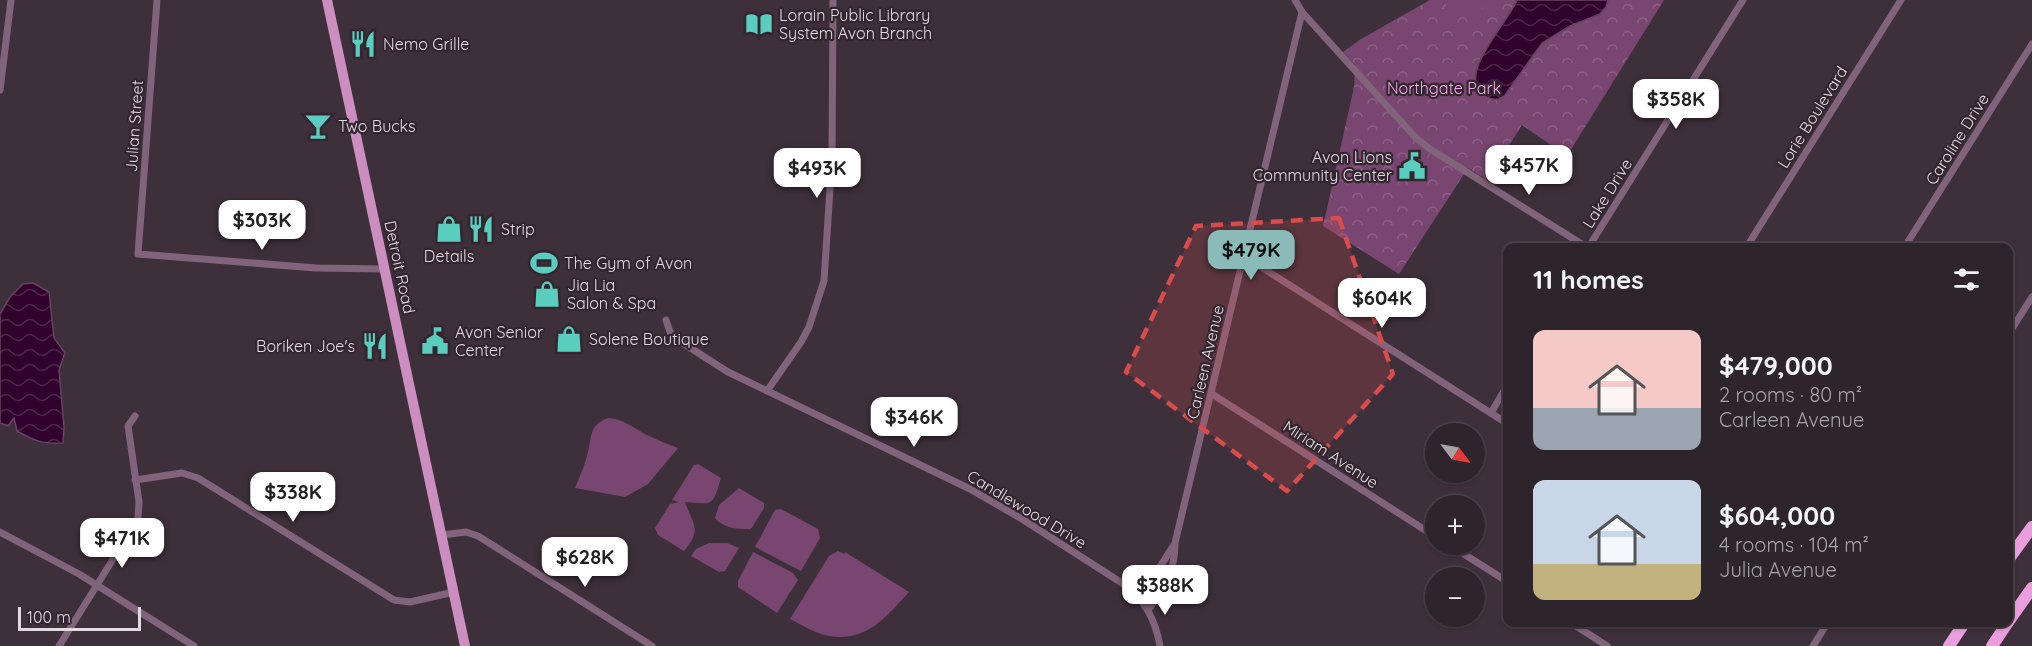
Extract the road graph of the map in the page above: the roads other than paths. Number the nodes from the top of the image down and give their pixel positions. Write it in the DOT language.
graph roads {
  1 [pos="11,0"];
  2 [pos="157,0"];
  3 [pos="327,0"];
  4 [pos="833,0"];
  5 [pos="1295,0"];
  6 [pos="1743,0"];
  7 [pos="1901,0"];
  8 [pos="1302,12"];
  9 [pos="2032,44"];
  10 [pos="0,90"];
  11 [pos="1580,243"];
  12 [pos="1591,243"];
  13 [pos="1749,243"];
  14 [pos="1907,243"];
  15 [pos="1244,256"];
  16 [pos="385,269"];
  17 [pos="2032,297"];
  18 [pos="666,320"];
  19 [pos="2013,327"];
  20 [pos="766,391"];
  21 [pos="1503,393"];
  22 [pos="1212,394"];
  23 [pos="1491,413"];
  24 [pos="135,416"];
  25 [pos="1503,421"];
  26 [pos="135,480"];
  27 [pos="2032,527"];
  28 [pos="1425,530"];
  29 [pos="0,532"];
  30 [pos="442,535"];
  31 [pos="1175,543"];
  32 [pos="2013,553"];
  33 [pos="1465,555"];
  34 [pos="1503,579"];
  35 [pos="98,585"];
  36 [pos="2032,588"];
  37 [pos="454,592"];
  38 [pos="1135,594"];
  39 [pos="1148,610"];
  40 [pos="2013,615"];
  41 [pos="1578,627"];
  42 [pos="1823,627"];
  43 [pos="1962,627"];
  44 [pos="2005,627"];
  45 [pos="59,646"];
  46 [pos="194,646"];
  47 [pos="465,646"];
  48 [pos="652,646"];
  49 [pos="1160,646"];
  50 [pos="1607,646"];
  51 [pos="1813,646"];
  52 [pos="1949,646"];
  53 [pos="1992,646"];
  1 -- 10 [label="street"];
  2 -- 16 [label="street, Julian Street"];
  3 -- 16 [label="main road, Detroit Road"];
  4 -- 20 [label="street"];
  5 -- 8 [label="street"];
  6 -- 12 [label="street, Lake Drive"];
  7 -- 13 [label="street, Lorie Boulevard"];
  8 -- 11 [label="street"];
  8 -- 15 [label="street, Carleen Avenue"];
  9 -- 14 [label="street, Caroline Drive"];
  15 -- 22 [label="street, Carleen Avenue"];
  15 -- 23 [label="street"];
  16 -- 30 [label="main road, Detroit Road"];
  17 -- 19 [label="street"];
  18 -- 20 [label="street, Candlewood Drive"];
  20 -- 38 [label="street, Candlewood Drive"];
  21 -- 23 [label="street"];
  22 -- 28 [label="street, Miriam Avenue"];
  22 -- 31 [label="street, Carleen Avenue"];
  23 -- 25 [label="street"];
  24 -- 26 [label="street"];
  26 -- 35 [label="street"];
  26 -- 37 [label="street"];
  27 -- 32 [label="highway"];
  29 -- 35 [label="street"];
  30 -- 37 [label="main road, Detroit Road"];
  30 -- 48 [label="street"];
  31 -- 38 [label="street, Carleen Avenue"];
  31 -- 39 [label="street, Carleen Avenue"];
  33 -- 34 [label="street"];
  35 -- 45 [label="street"];
  35 -- 46 [label="street"];
  36 -- 40 [label="highway"];
  37 -- 47 [label="main road, Detroit Road"];
  38 -- 39 [label="street, Candlewood Drive"];
  39 -- 49 [label="street, Candlewood Drive"];
  41 -- 50 [label="street"];
  42 -- 51 [label="street"];
  43 -- 52 [label="highway"];
  44 -- 53 [label="highway"];
}
